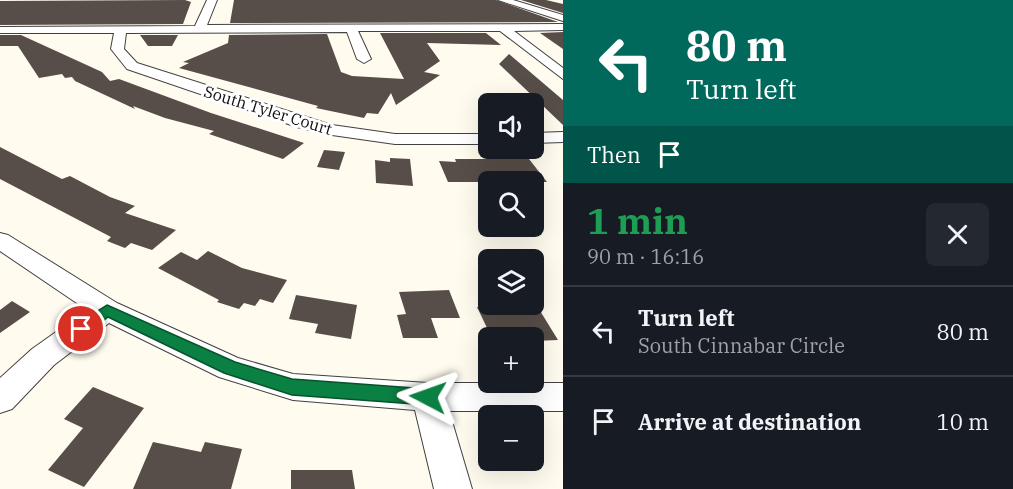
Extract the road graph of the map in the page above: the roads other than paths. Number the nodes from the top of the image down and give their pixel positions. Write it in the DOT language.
graph roads {
  1 [pos="212,0"];
  2 [pos="503,0"];
  3 [pos="563,18"];
  4 [pos="502,27"];
  5 [pos="563,27"];
  6 [pos="200,28"];
  7 [pos="351,28"];
  8 [pos="122,29"];
  9 [pos="0,30"];
  10 [pos="364,59"];
  11 [pos="563,75"];
  12 [pos="563,137"];
  13 [pos="544,138"];
  14 [pos="478,139"];
  15 [pos="0,240"];
  16 [pos="107,310"];
  17 [pos="428,397"];
  18 [pos="563,397"];
  19 [pos="0,399"];
  20 [pos="453,489"];
  1 -- 6 [label="street"];
  2 -- 3 [label="street"];
  4 -- 5 [label="street"];
  4 -- 7 [label="street"];
  4 -- 11 [label="street"];
  6 -- 7 [label="street"];
  6 -- 8 [label="street"];
  7 -- 10 [label="street"];
  8 -- 9 [label="street"];
  8 -- 14 [label="street, South Tyler Court"];
  12 -- 13 [label="street"];
  15 -- 16 [label="street"];
  16 -- 17 [label="street"];
  16 -- 19 [label="street"];
  17 -- 18 [label="street"];
  17 -- 20 [label="street"];
}
